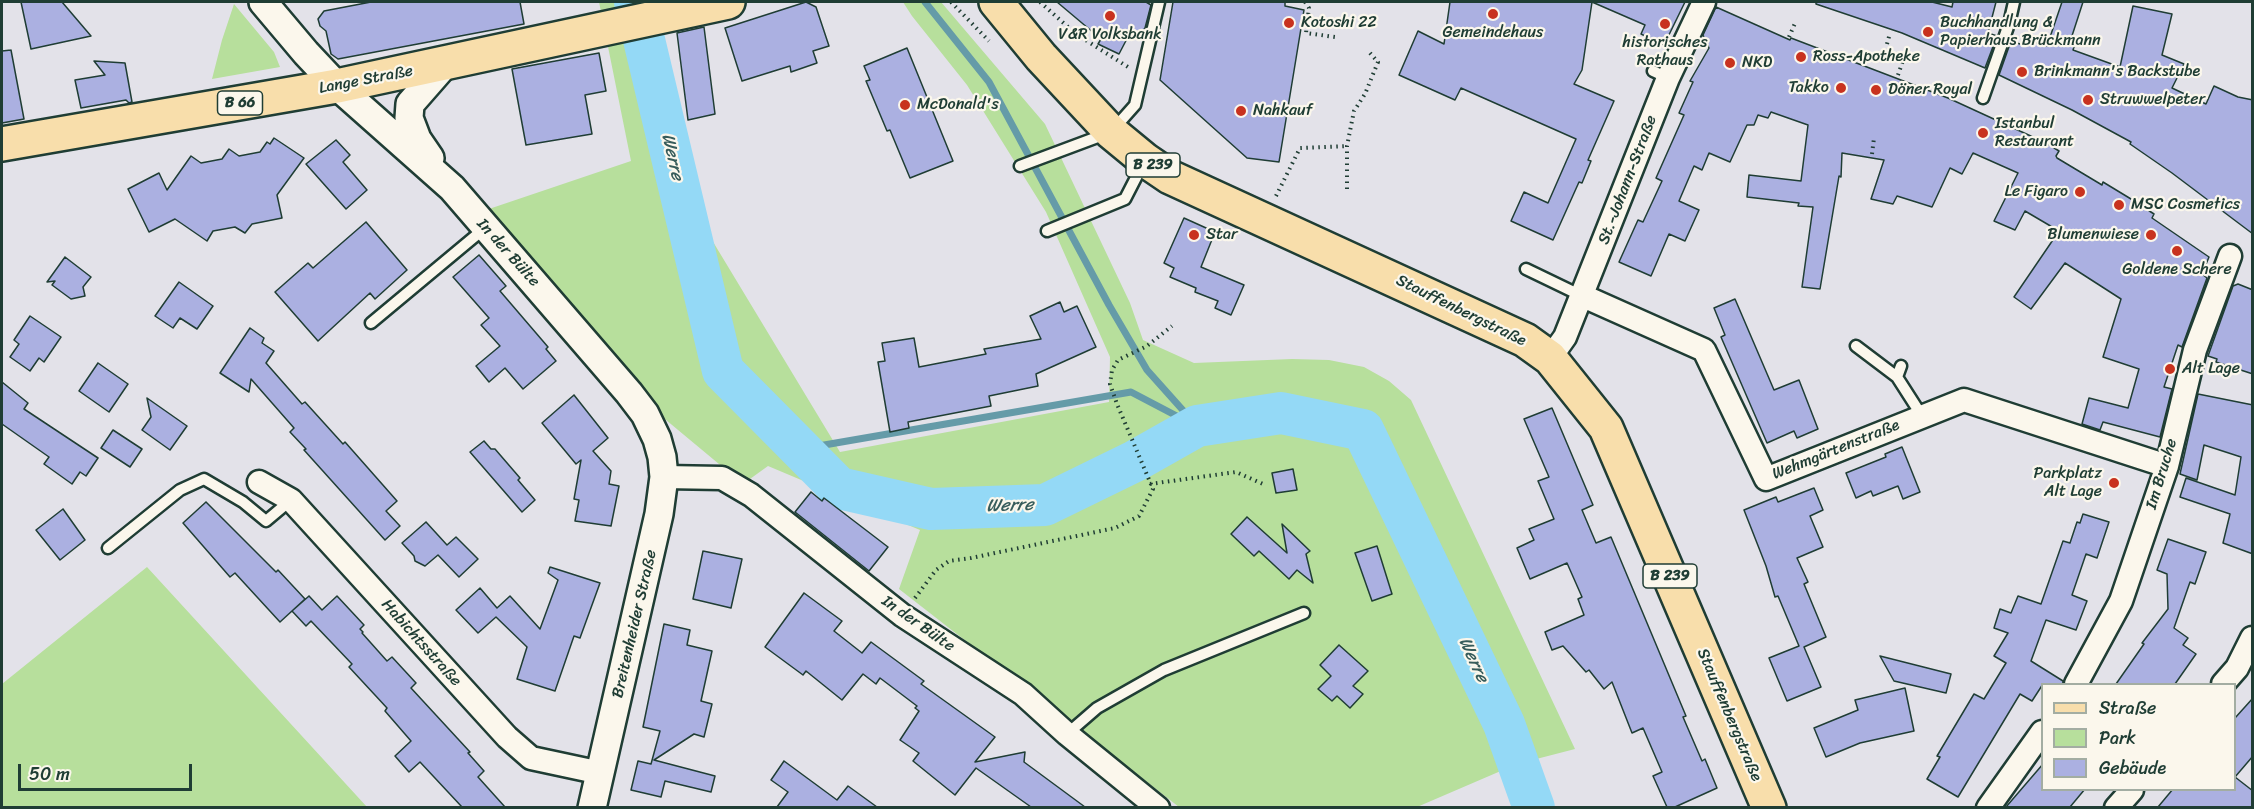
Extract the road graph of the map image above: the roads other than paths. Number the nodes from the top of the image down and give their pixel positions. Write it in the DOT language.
graph roads {
  1 [pos="263,2"];
  2 [pos="728,2"];
  3 [pos="999,2"];
  4 [pos="1159,2"];
  5 [pos="1704,2"];
  6 [pos="2014,2"];
  7 [pos="445,64"];
  8 [pos="337,86"];
  9 [pos="1983,98"];
  10 [pos="1112,132"];
  11 [pos="2,144"];
  12 [pos="1145,160"];
  13 [pos="1020,166"];
  14 [pos="452,188"];
  15 [pos="485,228"];
  16 [pos="1047,231"];
  17 [pos="2230,256"];
  18 [pos="1526,269"];
  19 [pos="1582,296"];
  20 [pos="371,323"];
  21 [pos="1856,346"];
  22 [pos="1550,358"];
  23 [pos="1901,366"];
  24 [pos="1897,378"];
  25 [pos="1922,416"];
  26 [pos="657,439"];
  27 [pos="2167,466"];
  28 [pos="663,477"];
  29 [pos="259,482"];
  30 [pos="291,500"];
  31 [pos="108,548"];
  32 [pos="1304,613"];
  33 [pos="2253,638"];
  34 [pos="2077,683"];
  35 [pos="2224,683"];
  36 [pos="1067,734"];
  37 [pos="2041,735"];
  38 [pos="601,773"];
  39 [pos="2130,791"];
  40 [pos="592,807"];
  41 [pos="1158,807"];
  42 [pos="1769,807"];
  43 [pos="1988,807"];
  44 [pos="2116,807"];
  1 -- 8 [label="street, In der Bülte"];
  2 -- 7 [label="main road, Lange Straße / B 66"];
  3 -- 10 [label="main road, Stauffenbergstraße / B 239"];
  4 -- 10 [label="lane"];
  5 -- 19 [label="street, St.-Johann-Straße"];
  6 -- 9 [label="lane"];
  7 -- 8 [label="main road, Lange Straße / B 66"];
  7 -- 14 [label="street"];
  8 -- 11 [label="main road, Lange Straße / B 66"];
  8 -- 14 [label="street, In der Bülte"];
  10 -- 12 [label="main road, Stauffenbergstraße / B 239"];
  10 -- 13 [label="lane"];
  12 -- 16 [label="lane"];
  12 -- 22 [label="main road, Stauffenbergstraße / B 239"];
  14 -- 15 [label="street, In der Bülte"];
  15 -- 20 [label="lane"];
  15 -- 26 [label="street, In der Bülte"];
  17 -- 27 [label="street, Im Bruche"];
  18 -- 19 [label="lane"];
  19 -- 22 [label="street, St.-Johann-Straße"];
  19 -- 25 [label="street, Wehmgärtenstraße"];
  21 -- 24 [label="lane"];
  22 -- 42 [label="main road, Stauffenbergstraße / B 239"];
  23 -- 24 [label="lane"];
  24 -- 25 [label="lane"];
  25 -- 27 [label="street, Wehmgärtenstraße"];
  26 -- 28 [label="street, Breitenheider Straße"];
  27 -- 34 [label="street, Im Bruche"];
  28 -- 36 [label="street, In der Bülte"];
  28 -- 38 [label="street, Breitenheider Straße"];
  29 -- 30 [label="street, Habichtsstraße"];
  30 -- 31 [label="lane"];
  30 -- 38 [label="street, Habichtsstraße"];
  32 -- 36 [label="lane"];
  33 -- 35 [label="street"];
  36 -- 41 [label="street, In der Bülte"];
  37 -- 43 [label="street"];
  38 -- 40 [label="street, Breitenheider Straße"];
  39 -- 44 [label="street"];
}
